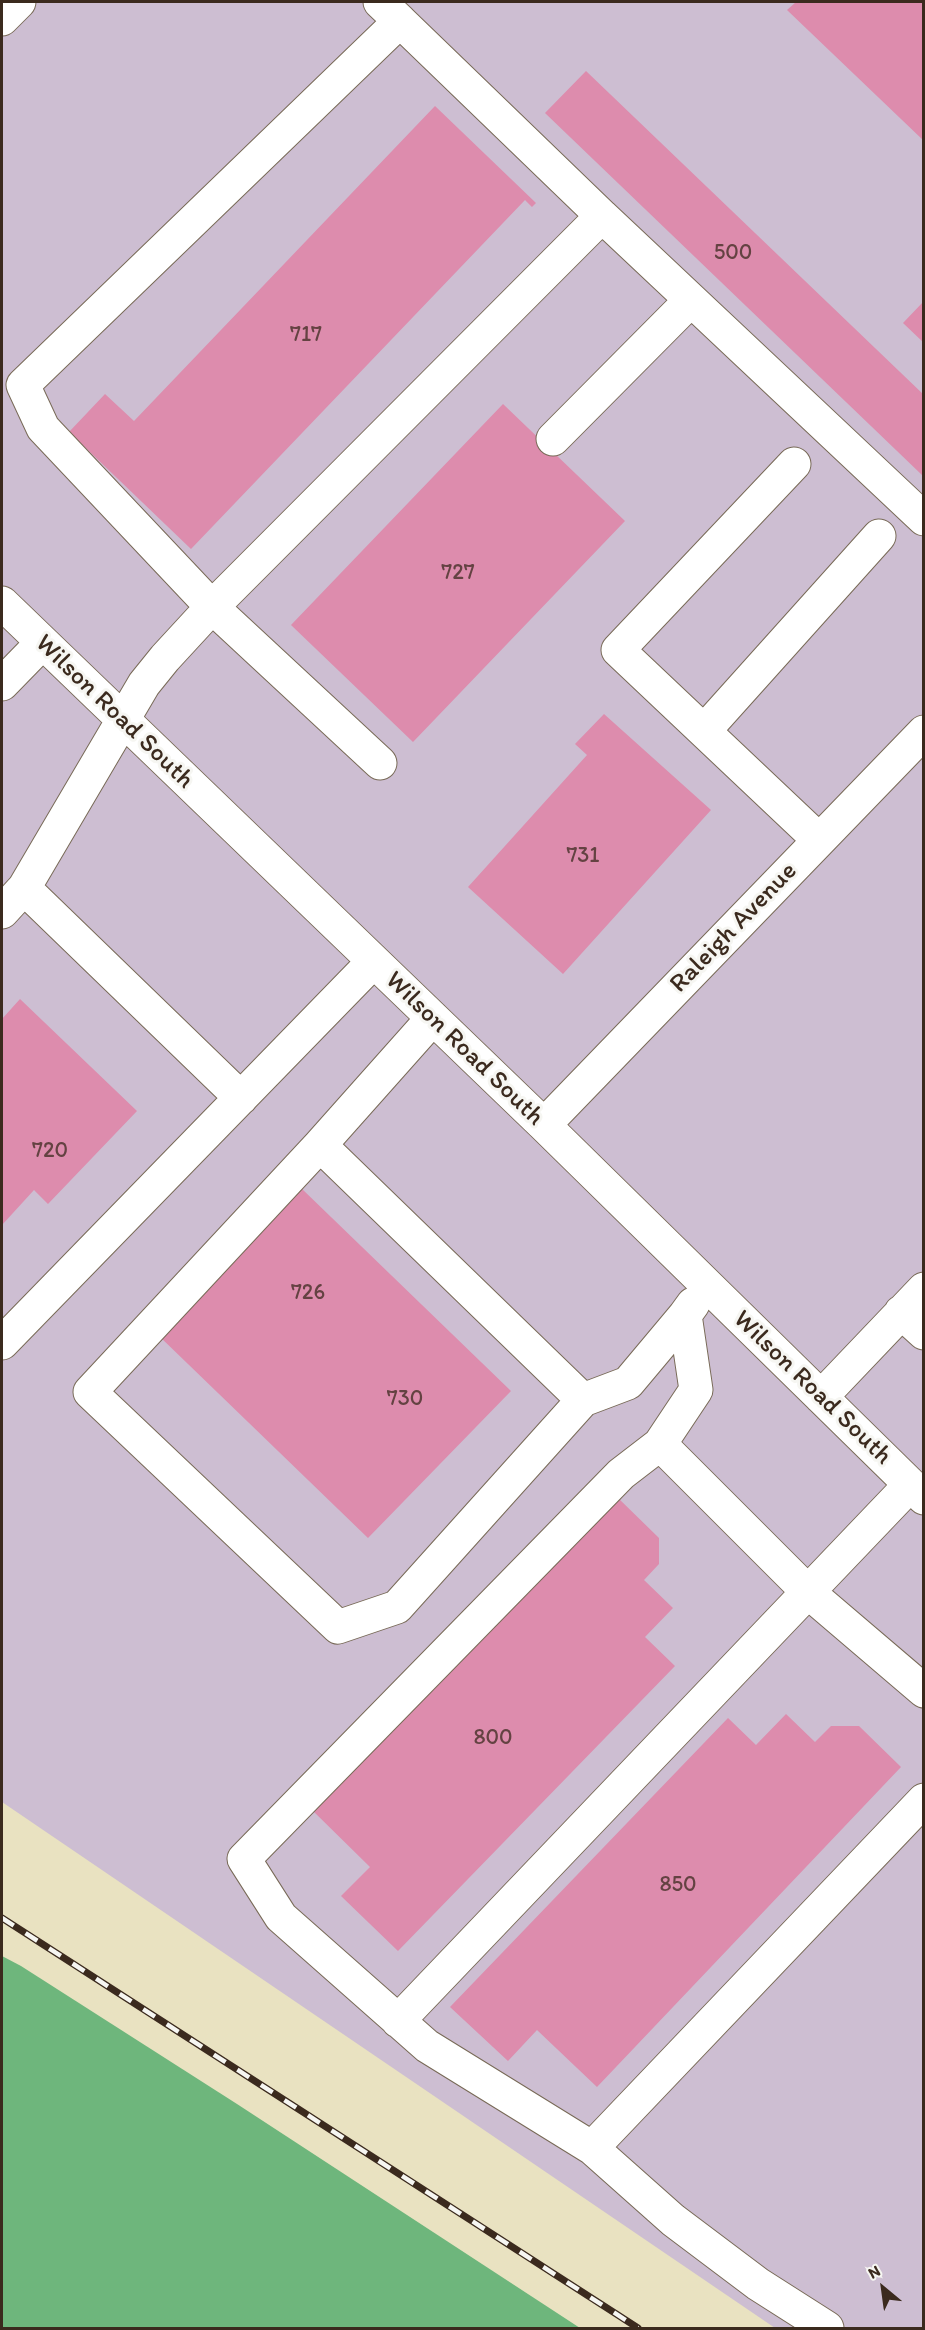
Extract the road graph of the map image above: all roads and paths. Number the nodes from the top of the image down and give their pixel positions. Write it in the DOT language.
graph roads {
  1 [pos="19,2"];
  2 [pos="390,11"];
  3 [pos="2,19"];
  4 [pos="602,216"];
  5 [pos="691,300"];
  6 [pos="553,439"];
  7 [pos="794,464"];
  8 [pos="924,519"];
  9 [pos="879,536"];
  10 [pos="2,603"];
  11 [pos="213,607"];
  12 [pos="42,643"];
  13 [pos="2,684"];
  14 [pos="123,722"];
  15 [pos="704,731"];
  16 [pos="924,732"];
  17 [pos="380,763"];
  18 [pos="819,840"];
  19 [pos="24,888"];
  20 [pos="2,912"];
  21 [pos="373,962"];
  22 [pos="432,1018"];
  23 [pos="241,1098"];
  24 [pos="544,1125"];
  25 [pos="320,1145"];
  26 [pos="707,1286"];
  27 [pos="924,1288"];
  28 [pos="685,1315"];
  29 [pos="913,1323"];
  30 [pos="2,1344"];
  31 [pos="821,1397"];
  32 [pos="583,1400"];
  33 [pos="660,1444"];
  34 [pos="917,1491"];
  35 [pos="808,1593"];
  36 [pos="924,1691"];
  37 [pos="924,1800"];
  38 [pos="398,2021"];
  39 [pos="592,2148"];
  40 [pos="827,2328"];
  1 -- 3 [label="street"];
  2 -- 4 [label="street"];
  2 -- 11 [label="street"];
  4 -- 5 [label="street"];
  4 -- 11 [label="street"];
  5 -- 6 [label="street"];
  5 -- 8 [label="street"];
  7 -- 15 [label="street"];
  9 -- 15 [label="street"];
  10 -- 12 [label="street, Wilson Road South"];
  11 -- 14 [label="street"];
  11 -- 17 [label="street"];
  12 -- 13 [label="street"];
  12 -- 14 [label="street, Wilson Road South"];
  14 -- 19 [label="street"];
  14 -- 21 [label="street, Wilson Road South"];
  15 -- 18 [label="street"];
  16 -- 18 [label="street, Raleigh Avenue"];
  18 -- 24 [label="street, Raleigh Avenue"];
  19 -- 20 [label="street"];
  19 -- 23 [label="street"];
  21 -- 22 [label="street, Wilson Road South"];
  21 -- 23 [label="street"];
  22 -- 24 [label="street, Wilson Road South"];
  22 -- 25 [label="street"];
  23 -- 30 [label="street"];
  24 -- 26 [label="street, Wilson Road South"];
  25 -- 32 [label="street"];
  25 -- 32 [label="street"];
  26 -- 28 [label="street"];
  26 -- 31 [label="street, Wilson Road South"];
  27 -- 29 [label="street"];
  28 -- 32 [label="street"];
  28 -- 33 [label="street"];
  29 -- 31 [label="street"];
  31 -- 34 [label="street, Wilson Road South"];
  33 -- 35 [label="street"];
  33 -- 38 [label="street"];
  34 -- 35 [label="street"];
  35 -- 36 [label="street"];
  35 -- 38 [label="street"];
  37 -- 39 [label="street"];
  38 -- 39 [label="street"];
  39 -- 40 [label="street"];
}
